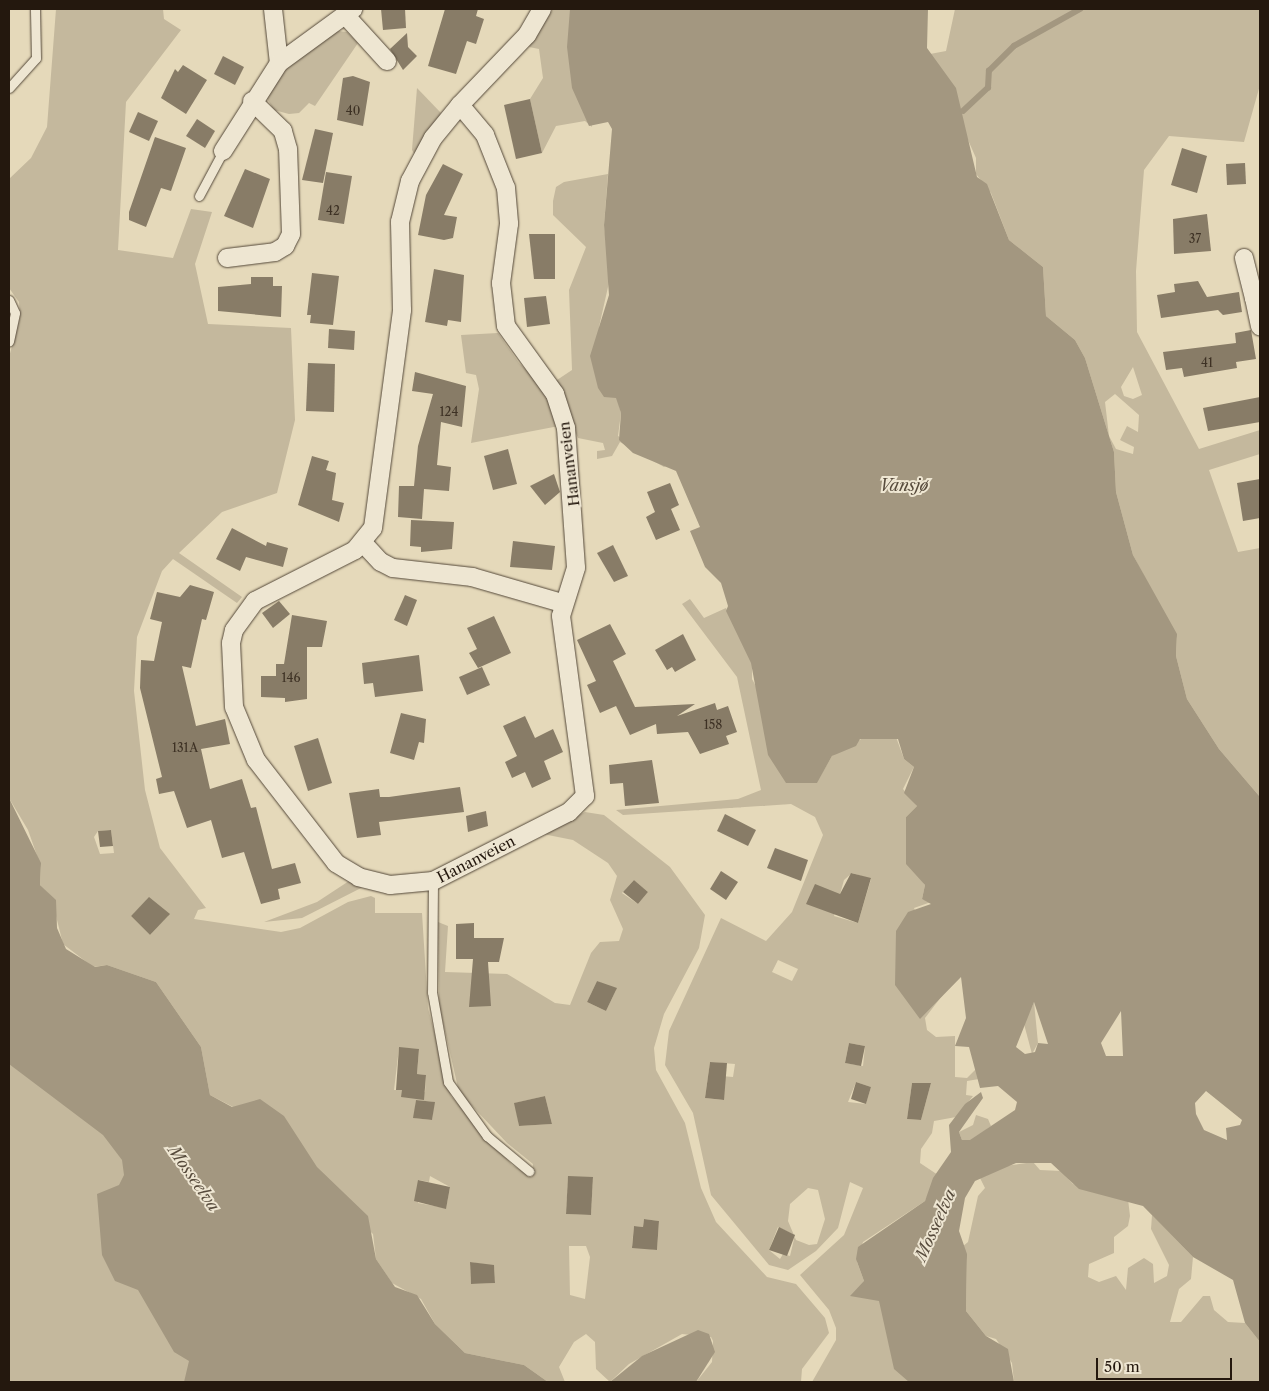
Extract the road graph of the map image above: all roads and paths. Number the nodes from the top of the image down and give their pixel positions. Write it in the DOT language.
graph roads {
  1 [pos="35,9"];
  2 [pos="273,9"];
  3 [pos="542,9"];
  4 [pos="350,13"];
  5 [pos="387,61"];
  6 [pos="279,62"];
  7 [pos="9,88"];
  8 [pos="252,101"];
  9 [pos="460,105"];
  10 [pos="223,151"];
  11 [pos="199,196"];
  12 [pos="227,258"];
  13 [pos="1244,258"];
  14 [pos="1257,297"];
  15 [pos="9,300"];
  16 [pos="1260,326"];
  17 [pos="9,341"];
  18 [pos="364,542"];
  19 [pos="562,603"];
  20 [pos="433,881"];
  21 [pos="529,1172"];
  1 -- 7 [label="lane"];
  2 -- 6 [label="street"];
  3 -- 9 [label="street, Hananveien"];
  4 -- 5 [label="street"];
  4 -- 6 [label="street"];
  6 -- 8 [label="street"];
  8 -- 10 [label="street"];
  8 -- 12 [label="street"];
  9 -- 18 [label="street, Hananveien"];
  9 -- 19 [label="street, Hananveien"];
  10 -- 11 [label="lane"];
  13 -- 14 [label="street"];
  14 -- 16 [label="street"];
  15 -- 17 [label="lane"];
  18 -- 19 [label="street"];
  18 -- 20 [label="street, Hananveien"];
  19 -- 20 [label="street, Hananveien"];
  20 -- 21 [label="lane"];
}
